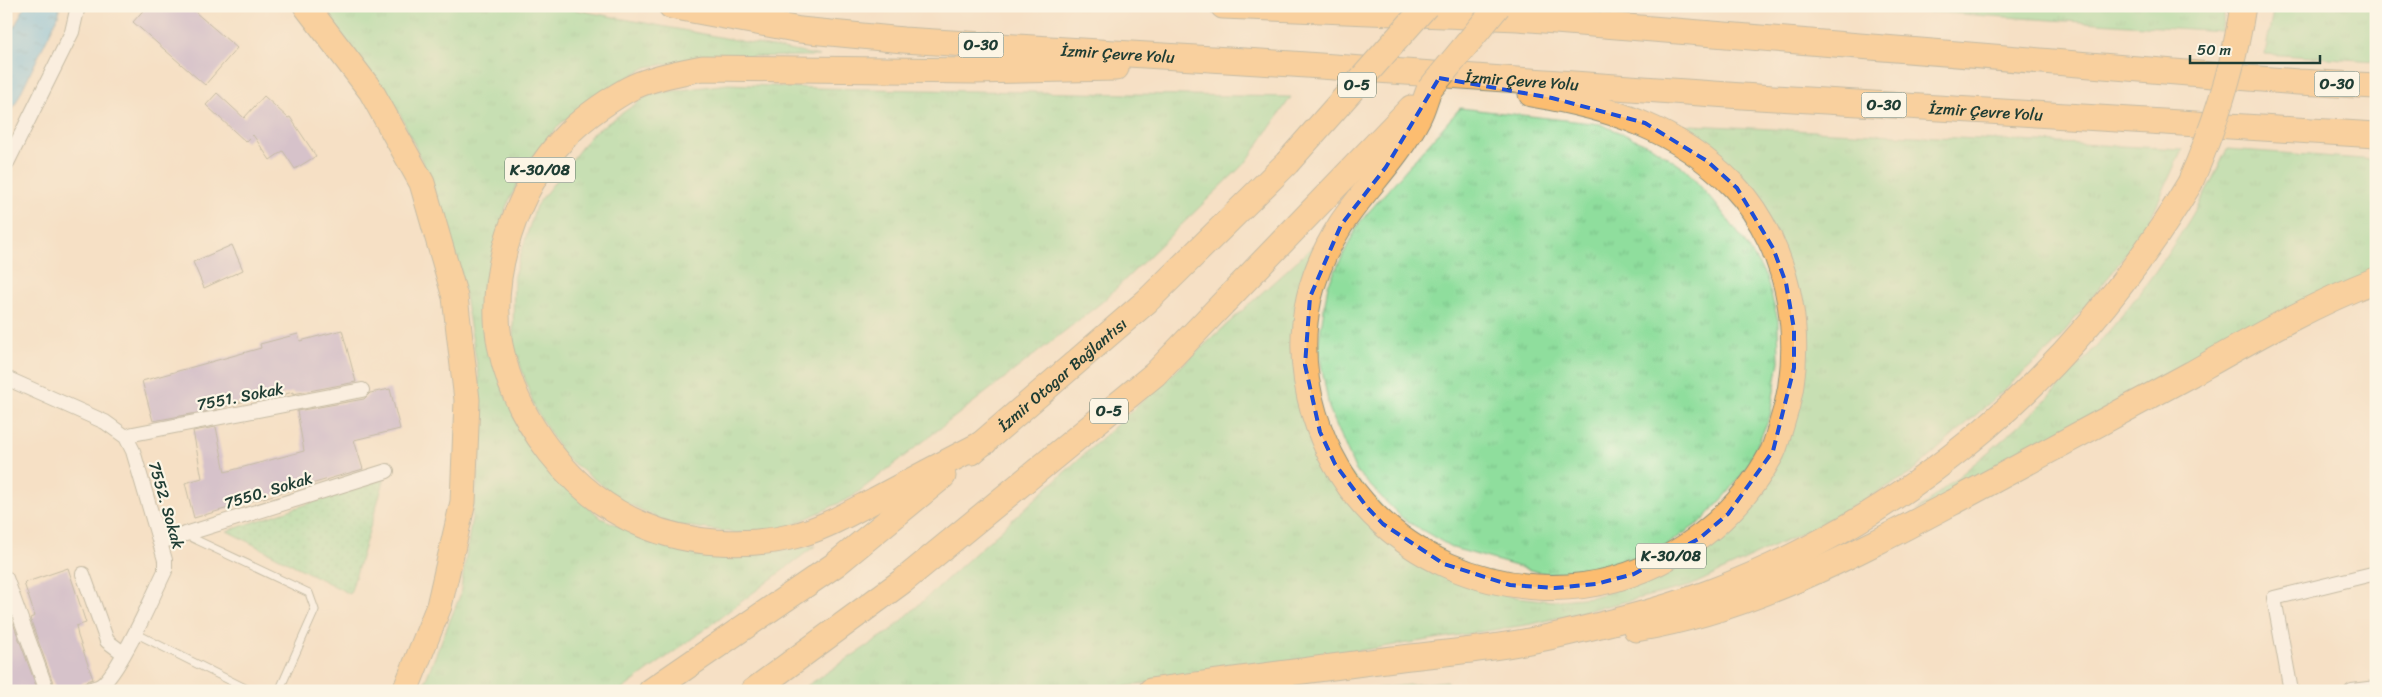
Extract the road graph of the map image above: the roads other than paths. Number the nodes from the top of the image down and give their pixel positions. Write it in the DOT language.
graph roads {
  1 [pos="78,6"];
  2 [pos="306,6"];
  3 [pos="671,6"];
  4 [pos="1223,6"];
  5 [pos="1426,6"];
  6 [pos="1440,6"];
  7 [pos="1498,6"];
  8 [pos="2242,15"];
  9 [pos="1464,17"];
  10 [pos="1292,64"];
  11 [pos="1393,70"];
  12 [pos="2376,86"];
  13 [pos="1429,90"];
  14 [pos="2376,135"];
  15 [pos="6,165"];
  16 [pos="2376,280"];
  17 [pos="6,378"];
  18 [pos="362,390"];
  19 [pos="126,438"];
  20 [pos="985,442"];
  21 [pos="387,471"];
  22 [pos="185,534"];
  23 [pos="160,542"];
  24 [pos="2376,573"];
  25 [pos="83,574"];
  26 [pos="6,578"];
  27 [pos="135,633"];
  28 [pos="1546,637"];
  29 [pos="123,653"];
  30 [pos="2376,688"];
  31 [pos="47,691"];
  32 [pos="85,691"];
  33 [pos="251,691"];
  34 [pos="279,691"];
  35 [pos="405,691"];
  36 [pos="651,691"];
  37 [pos="753,691"];
  38 [pos="1151,691"];
  39 [pos="2291,691"];
  40 [pos="2352,691"];
  1 -- 15 [label="street"];
  2 -- 35 [label="highway"];
  3 -- 10 [label="highway, İzmir Çevre Yolu / O-30"];
  4 -- 9 [label="highway, O-30"];
  5 -- 20 [label="highway, İzmir Otogar Bağlantısı / O-5, bridge"];
  6 -- 9 [label="highway"];
  7 -- 13 [label="highway, O-5, bridge"];
  8 -- 28 [label="highway, bridge"];
  9 -- 12 [label="highway, O-30"];
  10 -- 11 [label="highway, İzmir Çevre Yolu / O-30"];
  10 -- 20 [label="highway, K-30/08"];
  11 -- 13 [label="highway, K-30/08"];
  11 -- 14 [label="highway, İzmir Çevre Yolu / O-30"];
  13 -- 37 [label="highway, O-5"];
  16 -- 28 [label="highway"];
  17 -- 19 [label="street, 7552. Sokak"];
  18 -- 19 [label="street, 7551. Sokak"];
  19 -- 23 [label="street, 7552. Sokak"];
  20 -- 36 [label="highway, İzmir Otogar Bağlantısı / O-5"];
  21 -- 22 [label="street, 7550. Sokak"];
  22 -- 23 [label="street, 7550. Sokak"];
  22 -- 34 [label="lane"];
  23 -- 27 [label="street, 7552. Sokak"];
  24 -- 39 [label="street"];
  25 -- 29 [label="street"];
  26 -- 31 [label="street"];
  27 -- 29 [label="street, 7552. Sokak"];
  27 -- 33 [label="lane"];
  28 -- 38 [label="highway"];
  29 -- 32 [label="street, 7552. Sokak"];
  30 -- 40 [label="street"];
}
